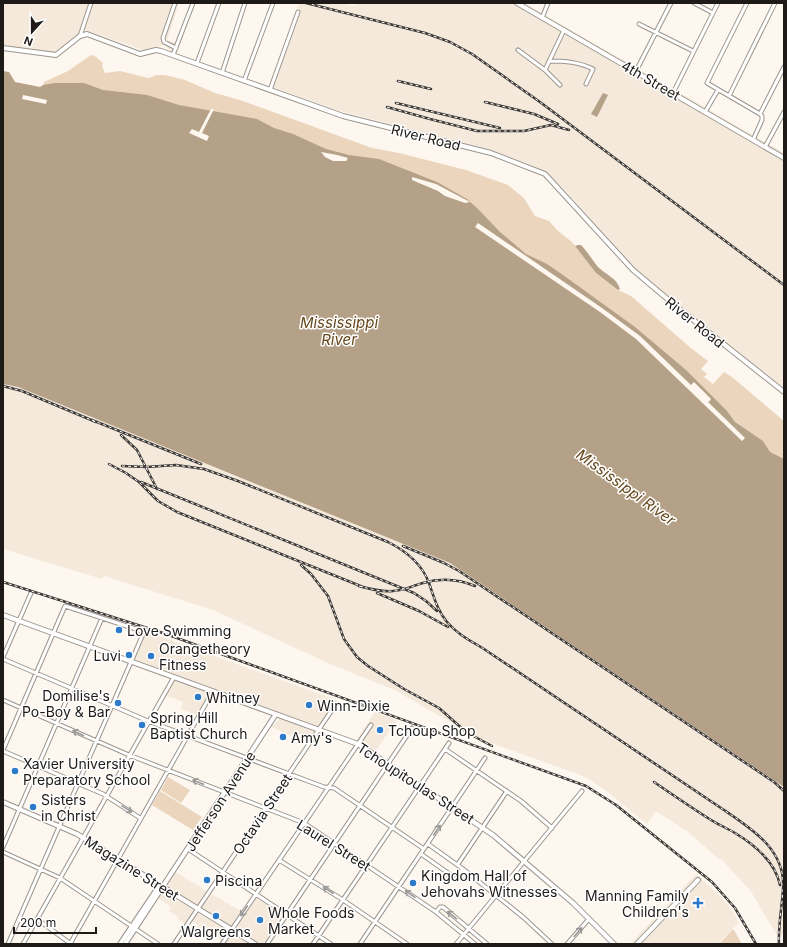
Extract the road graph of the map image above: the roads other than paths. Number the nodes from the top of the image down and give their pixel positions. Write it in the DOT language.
graph roads {
  1 [pos="91,3"];
  2 [pos="175,3"];
  3 [pos="193,3"];
  4 [pos="219,3"];
  5 [pos="245,3"];
  6 [pos="273,3"];
  7 [pos="517,3"];
  8 [pos="548,3"];
  9 [pos="671,3"];
  10 [pos="694,3"];
  11 [pos="718,3"];
  12 [pos="747,3"];
  13 [pos="775,3"];
  14 [pos="298,12"];
  15 [pos="713,13"];
  16 [pos="542,18"];
  17 [pos="639,24"];
  18 [pos="564,30"];
  19 [pos="656,32"];
  20 [pos="80,36"];
  21 [pos="3,48"];
  22 [pos="176,48"];
  23 [pos="518,50"];
  24 [pos="693,51"];
  25 [pos="173,55"];
  26 [pos="549,61"];
  27 [pos="197,63"];
  28 [pos="784,67"];
  29 [pos="545,70"];
  30 [pos="636,71"];
  31 [pos="222,73"];
  32 [pos="244,81"];
  33 [pos="586,84"];
  34 [pos="560,85"];
  35 [pos="270,90"];
  36 [pos="718,90"];
  37 [pos="673,93"];
  38 [pos="729,96"];
  39 [pos="705,112"];
  40 [pos="784,112"];
  41 [pos="760,114"];
  42 [pos="753,140"];
  43 [pos="765,147"];
  44 [pos="784,158"];
  45 [pos="784,392"];
  46 [pos="31,593"];
  47 [pos="3,615"];
  48 [pos="102,618"];
  49 [pos="19,621"];
  50 [pos="54,633"];
  51 [pos="90,646"];
  52 [pos="3,658"];
  53 [pos="131,662"];
  54 [pos="37,673"];
  55 [pos="174,677"];
  56 [pos="72,688"];
  57 [pos="212,691"];
  58 [pos="3,700"];
  59 [pos="336,704"];
  60 [pos="112,706"];
  61 [pos="21,708"];
  62 [pos="276,714"];
  63 [pos="148,721"];
  64 [pos="56,723"];
  65 [pos="371,725"];
  66 [pos="412,728"];
  67 [pos="318,730"];
  68 [pos="187,736"];
  69 [pos="96,741"];
  70 [pos="449,743"];
  71 [pos="358,744"];
  72 [pos="445,749"];
  73 [pos="3,751"];
  74 [pos="129,755"];
  75 [pos="486,758"];
  76 [pos="247,759"];
  77 [pos="388,764"];
  78 [pos="38,766"];
  79 [pos="168,770"];
  80 [pos="477,771"];
  81 [pos="289,773"];
  82 [pos="78,783"];
  83 [pos="421,786"];
  84 [pos="328,787"];
  85 [pos="507,791"];
  86 [pos="582,791"];
  87 [pos="224,793"];
  88 [pos="106,796"];
  89 [pos="3,802"];
  90 [pos="360,805"];
  91 [pos="452,807"];
  92 [pos="266,808"];
  93 [pos="19,809"];
  94 [pos="140,818"];
  95 [pos="304,823"];
  96 [pos="59,826"];
  97 [pos="392,827"];
  98 [pos="483,827"];
  99 [pos="552,828"];
  100 [pos="82,837"];
  101 [pos="335,844"];
  102 [pos="428,844"];
  103 [pos="3,846"];
  104 [pos="188,848"];
  105 [pos="424,849"];
  106 [pos="3,852"];
  107 [pos="421,854"];
  108 [pos="117,860"];
  109 [pos="279,860"];
  110 [pos="524,861"];
  111 [pos="458,864"];
  112 [pos="367,865"];
  113 [pos="41,868"];
  114 [pos="463,869"];
  115 [pos="223,871"];
  116 [pos="60,878"];
  117 [pos="310,878"];
  118 [pos="698,880"];
  119 [pos="399,886"];
  120 [pos="162,887"];
  121 [pos="256,894"];
  122 [pos="496,895"];
  123 [pos="343,900"];
  124 [pos="94,901"];
  125 [pos="198,909"];
  126 [pos="436,912"];
  127 [pos="287,914"];
  128 [pos="37,919"];
  129 [pos="589,919"];
  130 [pos="375,922"];
  131 [pos="133,928"];
  132 [pos="469,928"];
  133 [pos="232,929"];
  134 [pos="464,935"];
  135 [pos="319,936"];
  136 [pos="8,944"];
  137 [pos="23,944"];
  138 [pos="71,944"];
  139 [pos="120,944"];
  140 [pos="125,944"];
  141 [pos="158,944"];
  142 [pos="174,944"];
  143 [pos="222,944"];
  144 [pos="255,944"];
  145 [pos="267,944"];
  146 [pos="313,944"];
  147 [pos="331,944"];
  148 [pos="360,944"];
  149 [pos="407,944"];
  150 [pos="456,944"];
  151 [pos="475,944"];
  152 [pos="487,944"];
  153 [pos="552,944"];
  154 [pos="567,944"];
  155 [pos="614,944"];
  156 [pos="637,944"];
  1 -- 20 [label="street"];
  2 -- 22 [label="street"];
  3 -- 22 [label="street"];
  4 -- 27 [label="street"];
  5 -- 31 [label="street"];
  6 -- 32 [label="street"];
  7 -- 16 [label="street, 4th Street"];
  8 -- 16 [label="street"];
  9 -- 19 [label="street"];
  10 -- 15 [label="street"];
  11 -- 15 [label="street"];
  12 -- 36 [label="street"];
  13 -- 38 [label="street"];
  14 -- 35 [label="street"];
  15 -- 24 [label="street"];
  16 -- 18 [label="street, 4th Street"];
  17 -- 19 [label="street"];
  18 -- 26 [label="street"];
  18 -- 30 [label="street, 4th Street"];
  19 -- 24 [label="street"];
  19 -- 30 [label="street"];
  20 -- 21 [label="street"];
  20 -- 25 [label="street, River Road"];
  22 -- 25 [label="street"];
  23 -- 29 [label="street"];
  24 -- 37 [label="street"];
  25 -- 27 [label="street, River Road"];
  26 -- 29 [label="street"];
  26 -- 33 [label="street"];
  27 -- 31 [label="street, River Road"];
  28 -- 41 [label="street"];
  29 -- 34 [label="street"];
  30 -- 37 [label="street, 4th Street"];
  31 -- 32 [label="street, River Road"];
  32 -- 35 [label="street, River Road"];
  35 -- 45 [label="street, River Road"];
  36 -- 38 [label="street"];
  36 -- 39 [label="street"];
  37 -- 39 [label="street, 4th Street"];
  38 -- 41 [label="street"];
  39 -- 42 [label="street, 4th Street"];
  40 -- 43 [label="street"];
  41 -- 42 [label="street"];
  42 -- 43 [label="street, 4th Street"];
  43 -- 44 [label="street, 4th Street"];
  46 -- 49 [label="street"];
  47 -- 49 [label="street, Tchoupitoulas Street"];
  48 -- 50 [label="street"];
  48 -- 51 [label="street"];
  48 -- 53 [label="street"];
  49 -- 50 [label="street, Tchoupitoulas Street"];
  49 -- 52 [label="street"];
  50 -- 51 [label="street, Tchoupitoulas Street"];
  50 -- 54 [label="street"];
  51 -- 53 [label="street, Tchoupitoulas Street"];
  51 -- 56 [label="street"];
  52 -- 54 [label="street"];
  53 -- 55 [label="street, Tchoupitoulas Street"];
  53 -- 60 [label="street"];
  54 -- 56 [label="street"];
  54 -- 61 [label="street"];
  55 -- 57 [label="street, Tchoupitoulas Street"];
  55 -- 63 [label="street"];
  56 -- 60 [label="street"];
  56 -- 64 [label="street"];
  57 -- 62 [label="street, Tchoupitoulas Street"];
  57 -- 68 [label="street"];
  58 -- 61 [label="street, Laurel Street"];
  59 -- 67 [label="street, Octavia Street"];
  60 -- 63 [label="street"];
  60 -- 69 [label="street"];
  61 -- 64 [label="street, Laurel Street"];
  61 -- 73 [label="street"];
  62 -- 67 [label="street, Tchoupitoulas Street"];
  62 -- 76 [label="street, Jefferson Avenue"];
  63 -- 68 [label="street"];
  63 -- 74 [label="street"];
  69 -- 64 [label="street, Laurel Street, one-way"];
  64 -- 78 [label="street"];
  65 -- 71 [label="street"];
  66 -- 77 [label="street"];
  67 -- 71 [label="street, Tchoupitoulas Street"];
  67 -- 81 [label="street, Octavia Street"];
  68 -- 76 [label="street"];
  68 -- 79 [label="street"];
  69 -- 74 [label="street, Laurel Street"];
  69 -- 82 [label="street"];
  70 -- 72 [label="street"];
  71 -- 77 [label="street, Tchoupitoulas Street"];
  71 -- 84 [label="street"];
  72 -- 80 [label="street"];
  72 -- 83 [label="street"];
  73 -- 78 [label="street"];
  74 -- 79 [label="street, Laurel Street"];
  74 -- 88 [label="street"];
  75 -- 80 [label="street"];
  76 -- 81 [label="street"];
  76 -- 87 [label="street, Jefferson Avenue"];
  77 -- 83 [label="street, Tchoupitoulas Street"];
  77 -- 90 [label="street"];
  78 -- 82 [label="street"];
  78 -- 93 [label="street"];
  87 -- 79 [label="street, Laurel Street, one-way"];
  79 -- 94 [label="street"];
  80 -- 85 [label="street"];
  80 -- 91 [label="street"];
  81 -- 84 [label="street"];
  81 -- 92 [label="street, Octavia Street"];
  82 -- 88 [label="street"];
  82 -- 96 [label="street"];
  83 -- 91 [label="street, Tchoupitoulas Street"];
  83 -- 97 [label="street"];
  84 -- 90 [label="street"];
  84 -- 95 [label="street"];
  85 -- 98 [label="street"];
  85 -- 99 [label="street"];
  86 -- 99 [label="street"];
  87 -- 92 [label="street, Laurel Street"];
  87 -- 104 [label="street, Jefferson Avenue"];
  88 -- 94 [label="street, one-way"];
  88 -- 100 [label="street"];
  89 -- 93 [label="street, Magazine Street"];
  90 -- 97 [label="street"];
  90 -- 101 [label="street"];
  91 -- 98 [label="street, Tchoupitoulas Street"];
  102 -- 91 [label="street, one-way"];
  92 -- 95 [label="street, Laurel Street"];
  92 -- 115 [label="street, Octavia Street"];
  93 -- 96 [label="street, Magazine Street"];
  93 -- 103 [label="street"];
  94 -- 108 [label="street"];
  95 -- 101 [label="street, Laurel Street"];
  95 -- 109 [label="street"];
  96 -- 100 [label="street, Magazine Street"];
  96 -- 113 [label="street"];
  97 -- 105 [label="street"];
  97 -- 112 [label="street"];
  98 -- 110 [label="street, Tchoupitoulas Street"];
  98 -- 111 [label="street"];
  99 -- 110 [label="street"];
  100 -- 108 [label="street, Magazine Street"];
  100 -- 116 [label="street"];
  101 -- 112 [label="street, Laurel Street"];
  101 -- 117 [label="street"];
  102 -- 105 [label="street"];
  102 -- 111 [label="street"];
  104 -- 115 [label="street"];
  104 -- 120 [label="street, Jefferson Avenue"];
  105 -- 107 [label="street"];
  106 -- 113 [label="street"];
  107 -- 114 [label="street"];
  107 -- 119 [label="street"];
  108 -- 120 [label="street, Magazine Street"];
  108 -- 124 [label="street"];
  109 -- 117 [label="street"];
  109 -- 121 [label="street"];
  110 -- 122 [label="street"];
  110 -- 129 [label="street, Tchoupitoulas Street"];
  111 -- 114 [label="street"];
  112 -- 119 [label="street, Laurel Street"];
  112 -- 123 [label="street"];
  113 -- 116 [label="street"];
  113 -- 136 [label="street"];
  114 -- 122 [label="street"];
  115 -- 121 [label="street"];
  115 -- 125 [label="street, Octavia Street"];
  116 -- 124 [label="street"];
  116 -- 128 [label="street"];
  123 -- 117 [label="street, one-way"];
  117 -- 127 [label="street"];
  118 -- 156 [label="street"];
  126 -- 119 [label="street, Laurel Street, one-way"];
  119 -- 130 [label="street"];
  120 -- 125 [label="street, Magazine Street"];
  120 -- 131 [label="street, Jefferson Avenue"];
  121 -- 127 [label="street"];
  121 -- 133 [label="street, one-way"];
  122 -- 132 [label="street"];
  122 -- 153 [label="street"];
  123 -- 130 [label="street"];
  123 -- 135 [label="street"];
  124 -- 131 [label="street"];
  124 -- 138 [label="street"];
  125 -- 133 [label="street, Magazine Street"];
  125 -- 142 [label="street, Octavia Street"];
  132 -- 126 [label="street, Laurel Street, one-way"];
  126 -- 134 [label="street, Laurel Street"];
  127 -- 135 [label="street"];
  127 -- 145 [label="street"];
  128 -- 137 [label="street"];
  128 -- 138 [label="street"];
  154 -- 129 [label="street, one-way"];
  129 -- 155 [label="street, Tchoupitoulas Street"];
  130 -- 148 [label="street"];
  130 -- 149 [label="street"];
  131 -- 139 [label="street, Jefferson Avenue"];
  131 -- 140 [label="street, Jefferson Avenue"];
  131 -- 141 [label="street"];
  132 -- 134 [label="street"];
  132 -- 152 [label="street, Laurel Street"];
  133 -- 143 [label="street"];
  133 -- 144 [label="street, Magazine Street"];
  134 -- 150 [label="street"];
  134 -- 151 [label="street, Laurel Street"];
  135 -- 146 [label="street"];
  135 -- 147 [label="street"];
}
